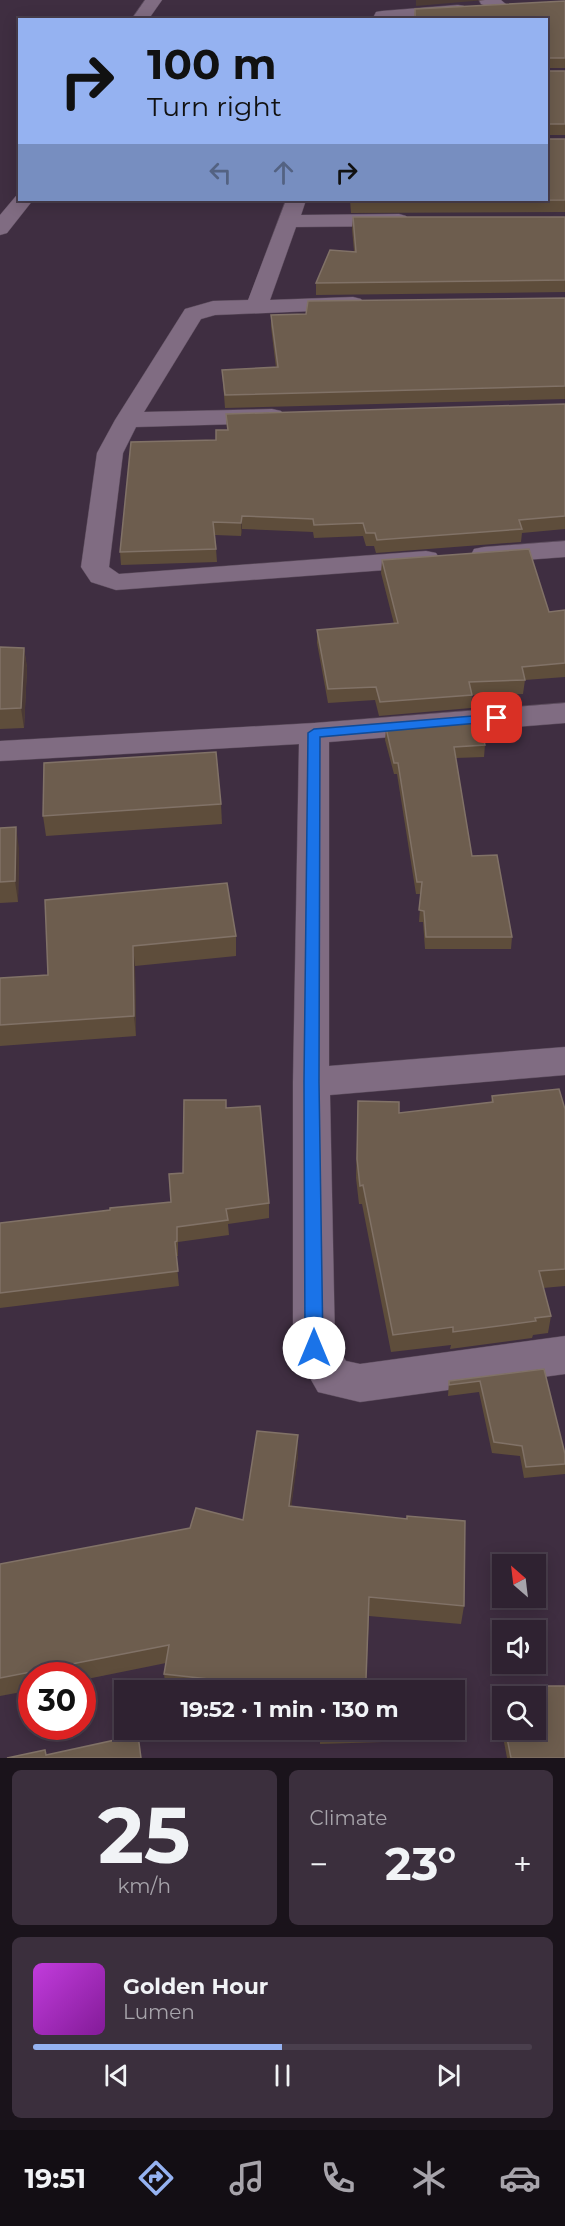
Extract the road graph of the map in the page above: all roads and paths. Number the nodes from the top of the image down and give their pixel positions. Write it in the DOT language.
graph roads {
  1 [pos="154,0"];
  2 [pos="394,0"];
  3 [pos="494,3"];
  4 [pos="522,6"];
  5 [pos="140,18"];
  6 [pos="381,18"];
  7 [pos="22,201"];
  8 [pos="296,201"];
  9 [pos="289,220"];
  10 [pos="417,220"];
  11 [pos="0,229"];
  12 [pos="375,304"];
  13 [pos="257,305"];
  14 [pos="293,415"];
  15 [pos="127,420"];
  16 [pos="565,549"];
  17 [pos="565,713"];
  18 [pos="314,733"];
  19 [pos="0,751"];
  20 [pos="565,1061"];
  21 [pos="311,1082"];
  22 [pos="565,1355"];
  1 -- 5 [label="street"];
  2 -- 6 [label="street"];
  3 -- 4 [label="street"];
  3 -- 6 [label="street"];
  7 -- 11 [label="street"];
  8 -- 9 [label="street"];
  9 -- 10 [label="street"];
  9 -- 13 [label="street"];
  12 -- 13 [label="street"];
  13 -- 15 [label="street"];
  14 -- 15 [label="street"];
  15 -- 16 [label="street"];
  17 -- 18 [label="street"];
  18 -- 19 [label="street"];
  18 -- 21 [label="street"];
  20 -- 21 [label="street"];
  21 -- 22 [label="street"];
}
